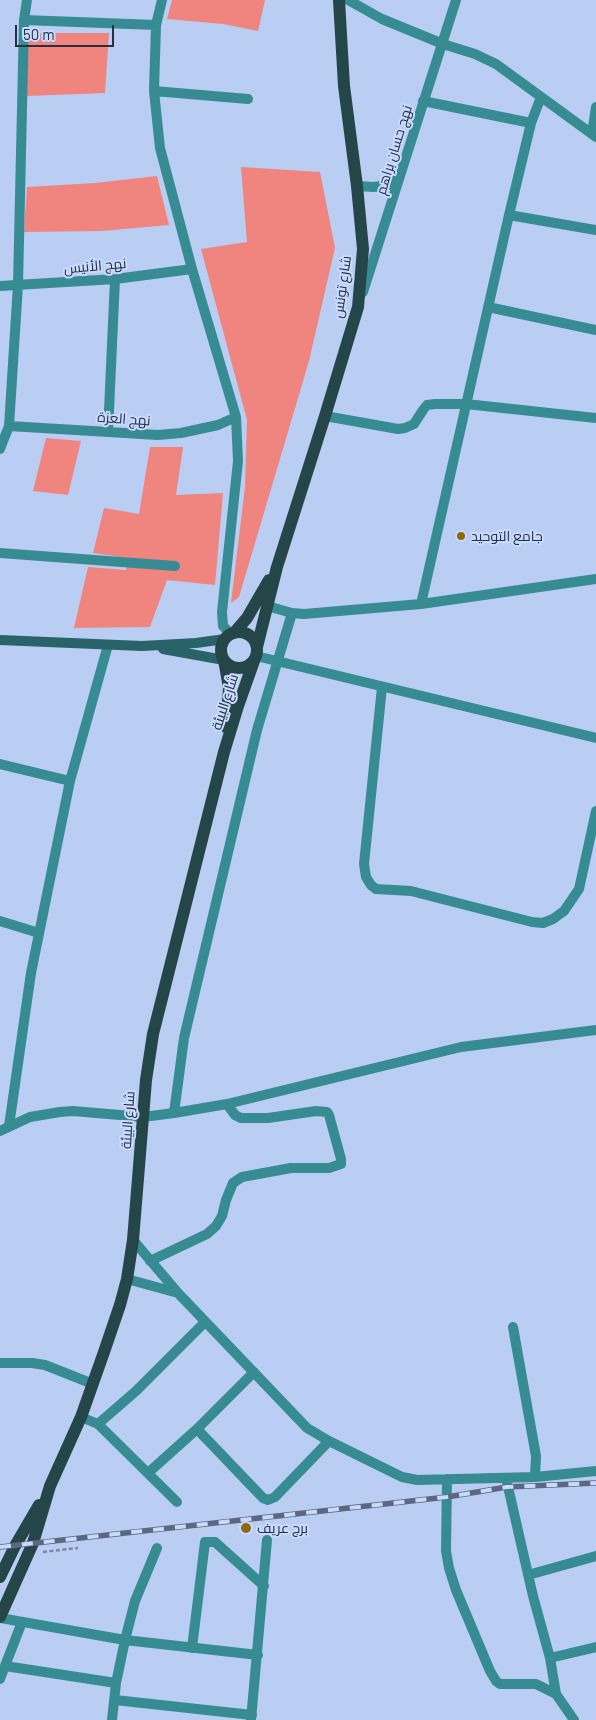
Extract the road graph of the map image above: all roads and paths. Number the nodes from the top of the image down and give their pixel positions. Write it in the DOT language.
graph roads {
  1 [pos="27,0"];
  2 [pos="162,0"];
  3 [pos="340,0"];
  4 [pos="348,0"];
  5 [pos="456,0"];
  6 [pos="24,20"];
  7 [pos="156,25"];
  8 [pos="443,44"];
  9 [pos="154,91"];
  10 [pos="541,97"];
  11 [pos="248,99"];
  12 [pos="423,101"];
  13 [pos="596,108"];
  14 [pos="531,124"];
  15 [pos="594,136"];
  16 [pos="401,174"];
  17 [pos="357,186"];
  18 [pos="509,215"];
  19 [pos="596,230"];
  20 [pos="192,269"];
  21 [pos="115,279"];
  22 [pos="18,285"];
  23 [pos="0,286"];
  24 [pos="358,307"];
  25 [pos="488,307"];
  26 [pos="596,330"];
  27 [pos="466,404"];
  28 [pos="325,416"];
  29 [pos="236,417"];
  30 [pos="596,418"];
  31 [pos="9,426"];
  32 [pos="108,432"];
  33 [pos="0,449"];
  34 [pos="0,553"];
  35 [pos="175,566"];
  36 [pos="276,567"];
  37 [pos="596,579"];
  38 [pos="421,604"];
  39 [pos="267,606"];
  40 [pos="292,613"];
  41 [pos="230,635"];
  42 [pos="0,640"];
  43 [pos="108,645"];
  44 [pos="142,646"];
  45 [pos="256,655"];
  46 [pos="224,660"];
  47 [pos="278,662"];
  48 [pos="382,687"];
  49 [pos="596,738"];
  50 [pos="224,752"];
  51 [pos="0,764"];
  52 [pos="70,781"];
  53 [pos="596,811"];
  54 [pos="0,921"];
  55 [pos="39,933"];
  56 [pos="596,1030"];
  57 [pos="226,1104"];
  58 [pos="174,1113"];
  59 [pos="143,1116"];
  60 [pos="4,1129"];
  61 [pos="133,1240"];
  62 [pos="150,1261"];
  63 [pos="127,1279"];
  64 [pos="178,1293"];
  65 [pos="205,1322"];
  66 [pos="513,1327"];
  67 [pos="0,1363"];
  68 [pos="254,1372"];
  69 [pos="93,1384"];
  70 [pos="81,1417"];
  71 [pos="98,1424"];
  72 [pos="197,1429"];
  73 [pos="329,1441"];
  74 [pos="596,1471"];
  75 [pos="148,1473"];
  76 [pos="535,1477"];
  77 [pos="506,1478"];
  78 [pos="447,1479"];
  79 [pos="50,1486"];
  80 [pos="177,1502"];
  81 [pos="267,1540"];
  82 [pos="78,1548"];
  83 [pos="157,1548"];
  84 [pos="28,1553"];
  85 [pos="596,1556"];
  86 [pos="528,1574"];
  87 [pos="0,1577"];
  88 [pos="264,1586"];
  89 [pos="0,1617"];
  90 [pos="22,1622"];
  91 [pos="124,1640"];
  92 [pos="596,1647"];
  93 [pos="192,1648"];
  94 [pos="258,1655"];
  95 [pos="550,1658"];
  96 [pos="5,1666"];
  97 [pos="0,1679"];
  98 [pos="116,1682"];
  99 [pos="556,1694"];
  100 [pos="115,1700"];
  101 [pos="251,1718"];
  102 [pos="112,1720"];
  103 [pos="574,1720"];
  1 -- 6 [label="street"];
  2 -- 7 [label="street"];
  3 -- 17 [label="main road, شارع تونس"];
  4 -- 8 [label="street"];
  5 -- 8 [label="street, نهج حسان براهم"];
  6 -- 7 [label="street"];
  6 -- 22 [label="street"];
  7 -- 9 [label="street"];
  8 -- 10 [label="street"];
  8 -- 12 [label="street, نهج حسان براهم"];
  9 -- 11 [label="street"];
  9 -- 20 [label="street"];
  10 -- 14 [label="street"];
  10 -- 15 [label="street"];
  12 -- 14 [label="street"];
  12 -- 16 [label="street, نهج حسان براهم"];
  13 -- 15 [label="street"];
  14 -- 18 [label="street"];
  16 -- 17 [label="street"];
  16 -- 24 [label="street, نهج حسان براهم"];
  17 -- 24 [label="main road, شارع تونس"];
  18 -- 19 [label="street"];
  18 -- 25 [label="street"];
  20 -- 21 [label="street, نهج الأنيس"];
  20 -- 29 [label="street"];
  21 -- 22 [label="street, نهج الأنيس"];
  21 -- 32 [label="street"];
  22 -- 23 [label="street, نهج الأنيس"];
  22 -- 31 [label="street"];
  24 -- 28 [label="main road, شارع تونس"];
  25 -- 26 [label="street"];
  25 -- 27 [label="street"];
  27 -- 28 [label="street"];
  27 -- 30 [label="street"];
  27 -- 38 [label="street"];
  28 -- 36 [label="main road, شارع تونس"];
  29 -- 32 [label="street, نهج العزة"];
  29 -- 41 [label="street"];
  31 -- 32 [label="street, نهج العزة"];
  31 -- 33 [label="street"];
  34 -- 35 [label="street"];
  36 -- 39 [label="main road, شارع تونس"];
  36 -- 41 [label="main road, شارع تونس"];
  37 -- 38 [label="street"];
  38 -- 40 [label="street"];
  39 -- 40 [label="street"];
  39 -- 45 [label="main road, شارع تونس"];
  40 -- 47 [label="street"];
  41 -- 44 [label="street"];
  41 -- 45 [label="main road"];
  41 -- 46 [label="main road"];
  42 -- 43 [label="street"];
  43 -- 44 [label="street"];
  43 -- 52 [label="street"];
  44 -- 46 [label="street"];
  45 -- 46 [label="main road"];
  45 -- 47 [label="street"];
  45 -- 50 [label="main road, شارع البيئة"];
  46 -- 50 [label="main road, شارع البيئة"];
  47 -- 48 [label="street"];
  47 -- 58 [label="street"];
  48 -- 49 [label="street"];
  48 -- 53 [label="street"];
  50 -- 59 [label="main road, شارع البيئة"];
  51 -- 52 [label="street"];
  52 -- 55 [label="street"];
  54 -- 55 [label="street"];
  55 -- 60 [label="street"];
  56 -- 57 [label="street"];
  57 -- 58 [label="street"];
  57 -- 62 [label="street"];
  58 -- 59 [label="street"];
  59 -- 60 [label="street"];
  59 -- 61 [label="main road, شارع البيئة"];
  61 -- 62 [label="street"];
  61 -- 63 [label="main road, شارع البيئة"];
  62 -- 64 [label="street"];
  63 -- 64 [label="street"];
  63 -- 69 [label="main road, شارع البيئة"];
  64 -- 65 [label="street"];
  65 -- 68 [label="street"];
  65 -- 71 [label="street"];
  66 -- 76 [label="street"];
  67 -- 69 [label="street"];
  68 -- 72 [label="street"];
  68 -- 73 [label="street"];
  69 -- 70 [label="main road, شارع البيئة"];
  70 -- 71 [label="street"];
  70 -- 79 [label="main road, شارع البيئة"];
  71 -- 75 [label="street"];
  72 -- 73 [label="street"];
  72 -- 75 [label="street"];
  73 -- 78 [label="street"];
  74 -- 76 [label="street"];
  75 -- 80 [label="street"];
  76 -- 77 [label="street"];
  77 -- 78 [label="street"];
  77 -- 86 [label="street"];
  78 -- 99 [label="street"];
  79 -- 84 [label="main road, شارع البيئة"];
  79 -- 87 [label="main road, شارع البيئة"];
  81 -- 88 [label="street"];
  82 -- 84 [label="path"];
  83 -- 91 [label="street"];
  84 -- 89 [label="main road, شارع البيئة"];
  85 -- 86 [label="street"];
  86 -- 95 [label="street"];
  88 -- 93 [label="street"];
  88 -- 94 [label="street"];
  89 -- 90 [label="street"];
  90 -- 91 [label="street"];
  90 -- 96 [label="street"];
  91 -- 93 [label="street"];
  91 -- 98 [label="street"];
  92 -- 95 [label="street"];
  93 -- 94 [label="street"];
  94 -- 101 [label="street"];
  95 -- 99 [label="street"];
  96 -- 97 [label="street"];
  96 -- 98 [label="street"];
  98 -- 100 [label="street"];
  99 -- 103 [label="street"];
  100 -- 101 [label="street"];
  100 -- 102 [label="street"];
}
